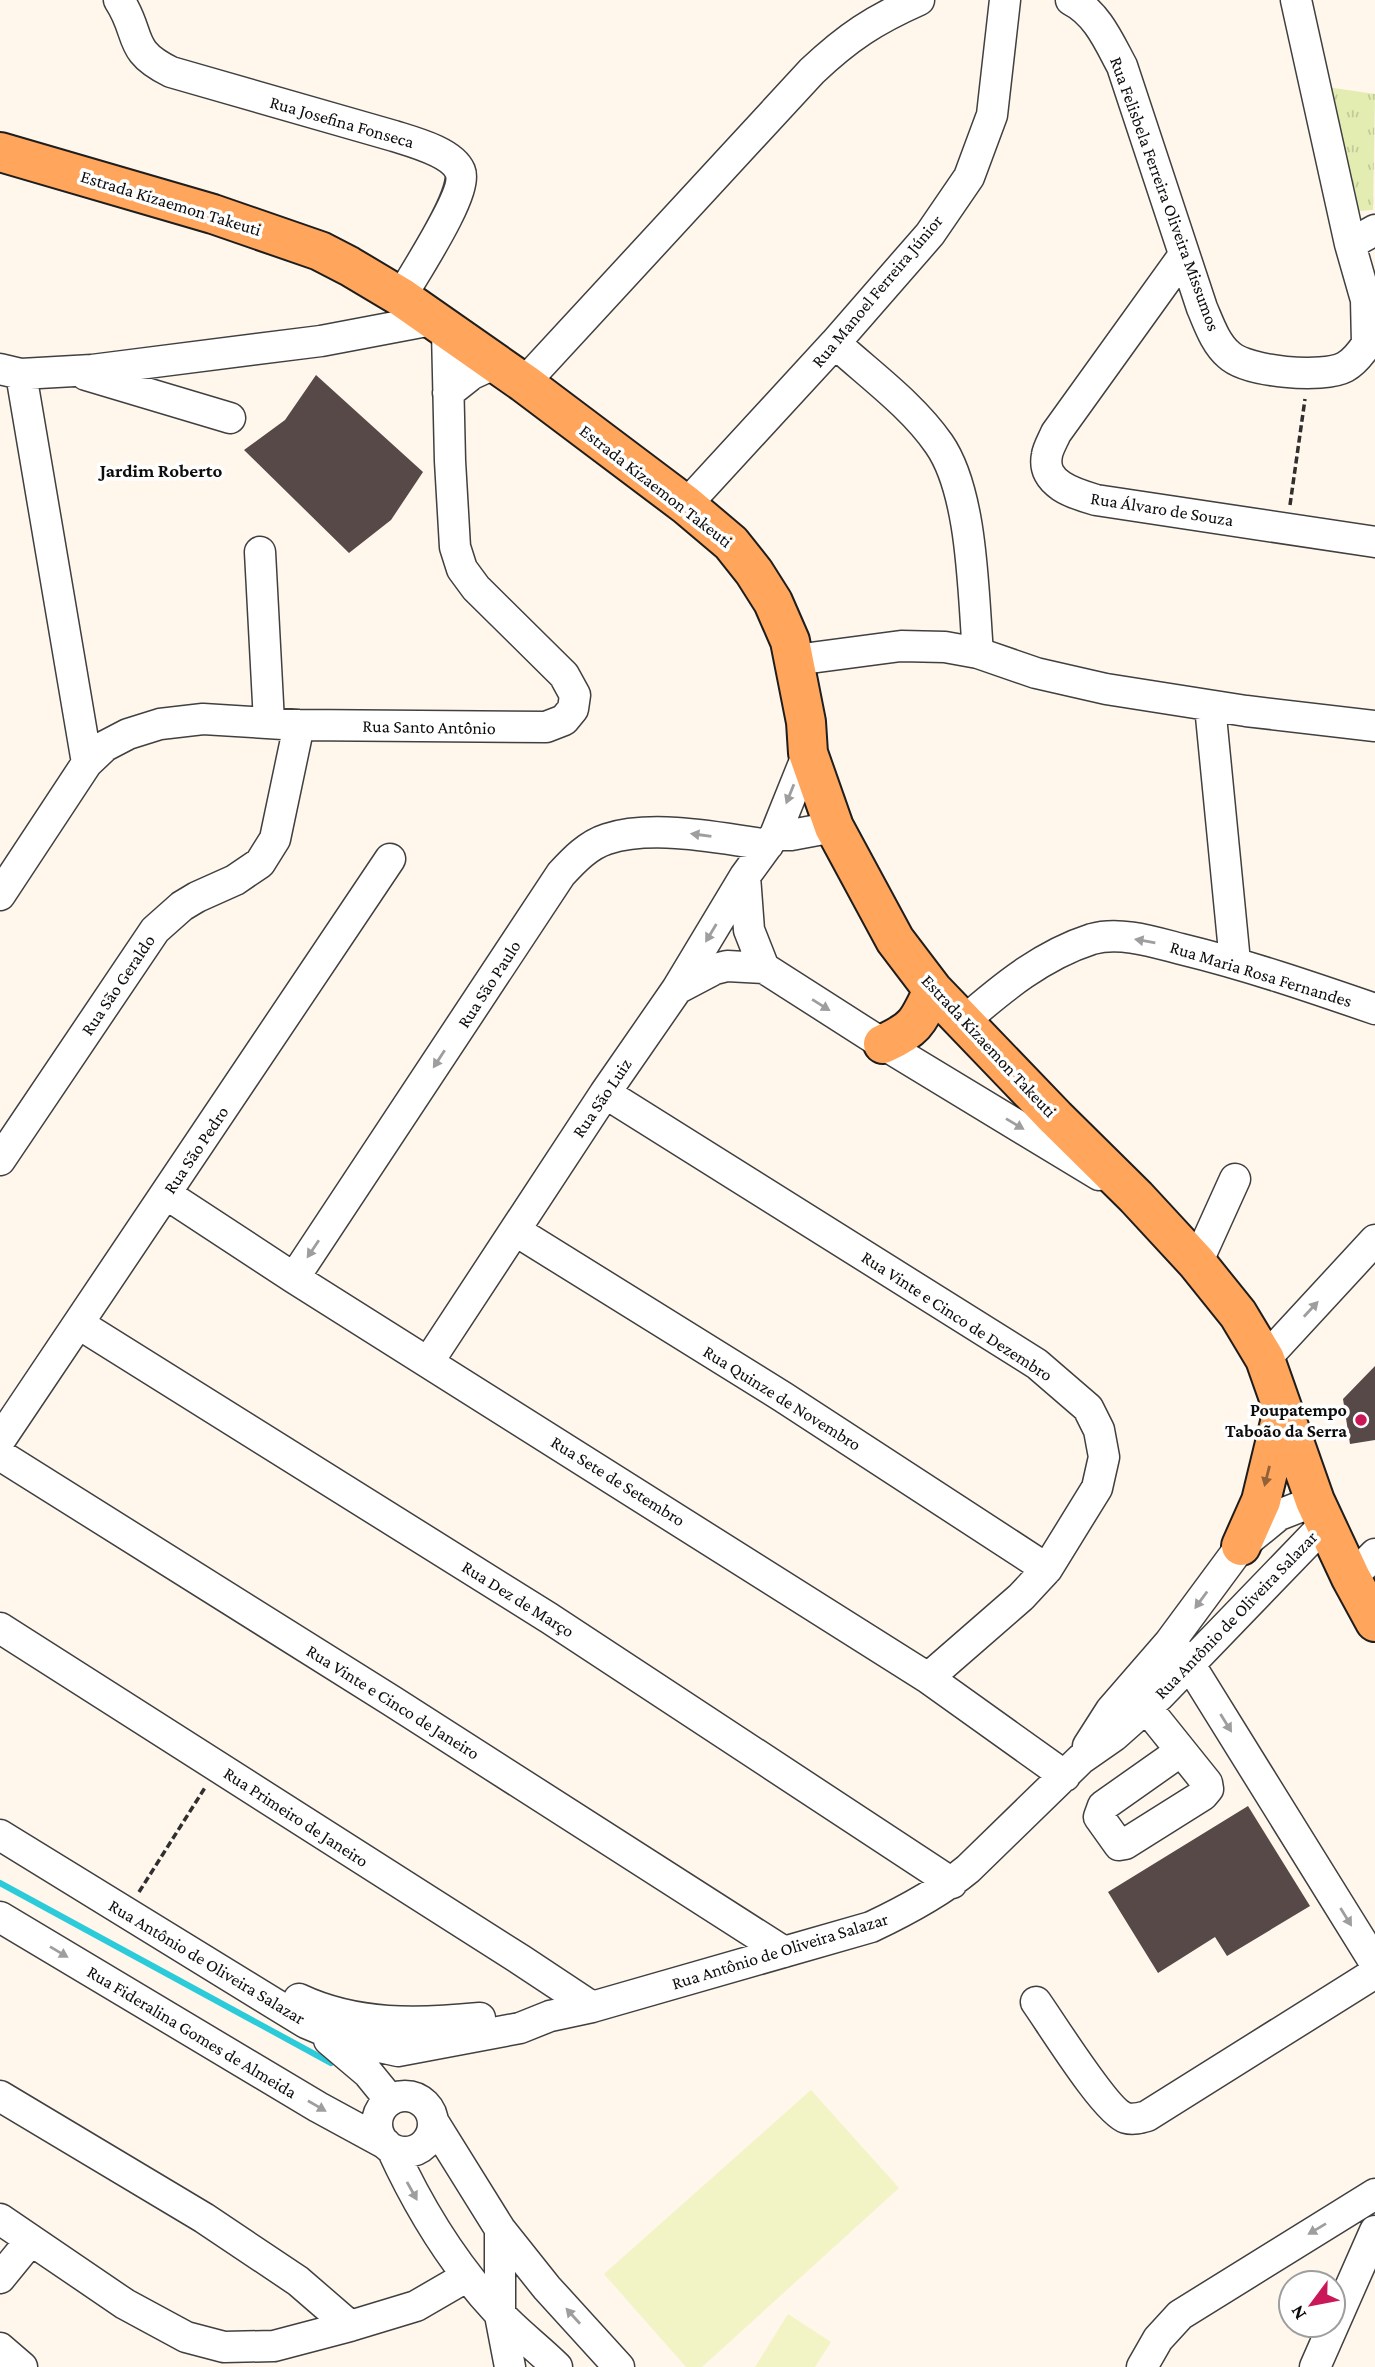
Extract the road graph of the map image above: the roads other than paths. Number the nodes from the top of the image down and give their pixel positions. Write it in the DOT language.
graph roads {
  1 [pos="119,0"];
  2 [pos="919,0"];
  3 [pos="1005,0"];
  4 [pos="1071,0"];
  5 [pos="1296,0"];
  6 [pos="0,152"];
  7 [pos="1363,237"];
  8 [pos="1184,255"];
  9 [pos="401,297"];
  10 [pos="440,325"];
  11 [pos="835,343"];
  12 [pos="11,371"];
  13 [pos="76,371"];
  14 [pos="510,373"];
  15 [pos="447,393"];
  16 [pos="230,418"];
  17 [pos="686,505"];
  18 [pos="1375,542"];
  19 [pos="260,552"];
  20 [pos="978,653"];
  21 [pos="795,660"];
  22 [pos="1210,706"];
  23 [pos="269,722"];
  24 [pos="299,725"];
  25 [pos="1375,726"];
  26 [pos="808,753"];
  27 [pos="87,763"];
  28 [pos="834,827"];
  29 [pos="771,840"];
  30 [pos="390,859"];
  31 [pos="745,876"];
  32 [pos="0,895"];
  33 [pos="1236,962"];
  34 [pos="764,968"];
  35 [pos="677,989"];
  36 [pos="933,990"];
  37 [pos="1375,1009"];
  38 [pos="963,1022"];
  39 [pos="883,1044"];
  40 [pos="605,1093"];
  41 [pos="0,1160"];
  42 [pos="1235,1179"];
  43 [pos="166,1194"];
  44 [pos="1136,1197"];
  45 [pos="516,1231"];
  46 [pos="1375,1240"];
  47 [pos="1197,1263"];
  48 [pos="294,1278"];
  49 [pos="79,1324"];
  50 [pos="1265,1359"];
  51 [pos="429,1361"];
  52 [pos="1283,1410"];
  53 [pos="0,1440"];
  54 [pos="0,1455"];
  55 [pos="1320,1512"];
  56 [pos="1241,1546"];
  57 [pos="1363,1566"];
  58 [pos="1047,1569"];
  59 [pos="1375,1622"];
  60 [pos="0,1628"];
  61 [pos="1170,1642"];
  62 [pos="1190,1665"];
  63 [pos="928,1678"];
  64 [pos="1146,1707"];
  65 [pos="1181,1751"];
  66 [pos="1073,1767"];
  67 [pos="0,1816"];
  68 [pos="0,1835"];
  69 [pos="951,1883"];
  70 [pos="0,1917"];
  71 [pos="784,1952"];
  72 [pos="1375,1963"];
  73 [pos="1375,1973"];
  74 [pos="1036,2002"];
  75 [pos="592,2007"];
  76 [pos="550,2016"];
  77 [pos="358,2018"];
  78 [pos="444,2021"];
  79 [pos="306,2024"];
  80 [pos="398,2050"];
  81 [pos="0,2096"];
  82 [pos="409,2105"];
  83 [pos="389,2147"];
  84 [pos="1375,2194"];
  85 [pos="0,2220"];
  86 [pos="500,2229"];
  87 [pos="436,2230"];
  88 [pos="1375,2231"];
  89 [pos="32,2240"];
  90 [pos="466,2277"];
  91 [pos="0,2278"];
  92 [pos="422,2302"];
  93 [pos="500,2315"];
  94 [pos="350,2326"];
  95 [pos="510,2367"];
  96 [pos="557,2367"];
  97 [pos="619,2367"];
  98 [pos="1142,2367"];
  99 [pos="1315,2367"];
  1 -- 9 [label="street, Rua Josefina Fonseca"];
  2 -- 14 [label="street"];
  3 -- 11 [label="street, Rua Manoel Ferreira Júnior"];
  4 -- 8 [label="street, Rua Felisbela Ferreira Oliveira Missumos"];
  5 -- 7 [label="street, Rua Felisbela Ferreira Oliveira Missumos"];
  6 -- 9 [label="main road, Estrada Kizaemon Takeuti"];
  7 -- 8 [label="street, Rua Felisbela Ferreira Oliveira Missumos"];
  8 -- 18 [label="street, Rua Álvaro de Souza"];
  9 -- 10 [label="main road, Estrada Kizaemon Takeuti"];
  10 -- 13 [label="street"];
  10 -- 14 [label="main road, Estrada Kizaemon Takeuti"];
  10 -- 15 [label="street, Rua Santo Antônio"];
  11 -- 17 [label="street, Rua Manoel Ferreira Júnior"];
  11 -- 20 [label="street"];
  12 -- 13 [label="street"];
  12 -- 27 [label="street"];
  13 -- 16 [label="street"];
  14 -- 15 [label="street"];
  14 -- 17 [label="main road, Estrada Kizaemon Takeuti"];
  15 -- 24 [label="street, Rua Santo Antônio"];
  17 -- 21 [label="main road, Estrada Kizaemon Takeuti"];
  19 -- 23 [label="street"];
  20 -- 21 [label="street"];
  20 -- 22 [label="street"];
  21 -- 26 [label="main road, Estrada Kizaemon Takeuti"];
  22 -- 25 [label="street"];
  22 -- 33 [label="street"];
  23 -- 24 [label="street, Rua Santo Antônio"];
  23 -- 27 [label="street, Rua Santo Antônio"];
  24 -- 41 [label="street, Rua São Geraldo"];
  26 -- 28 [label="main road, Estrada Kizaemon Takeuti"];
  26 -- 29 [label="street, Rua São Luiz, one-way"];
  27 -- 32 [label="street, Rua Santo Antônio"];
  28 -- 29 [label="street"];
  28 -- 36 [label="main road, Estrada Kizaemon Takeuti"];
  29 -- 31 [label="street, Rua São Luiz"];
  29 -- 48 [label="street, Rua São Paulo, one-way"];
  30 -- 43 [label="street, Rua São Pedro"];
  31 -- 34 [label="street"];
  31 -- 35 [label="street, Rua São Luiz, one-way"];
  33 -- 37 [label="street, Rua Maria Rosa Fernandes"];
  33 -- 38 [label="street, Rua Maria Rosa Fernandes, one-way"];
  34 -- 35 [label="street"];
  34 -- 39 [label="street, one-way"];
  35 -- 40 [label="street, Rua São Luiz"];
  36 -- 38 [label="main road, Estrada Kizaemon Takeuti"];
  36 -- 39 [label="main road"];
  38 -- 44 [label="main road, Estrada Kizaemon Takeuti"];
  39 -- 44 [label="street, one-way"];
  40 -- 45 [label="street, Rua São Luiz"];
  40 -- 58 [label="street, Rua Vinte e Cinco de Dezembro"];
  42 -- 47 [label="street"];
  43 -- 48 [label="street, Rua Sete de Setembro"];
  43 -- 49 [label="street, Rua São Pedro"];
  44 -- 47 [label="main road, Estrada Kizaemon Takeuti"];
  45 -- 51 [label="street, Rua São Luiz"];
  45 -- 58 [label="street, Rua Quinze de Novembro"];
  50 -- 46 [label="street, one-way"];
  47 -- 50 [label="main road, Estrada Kizaemon Takeuti"];
  48 -- 51 [label="street, Rua Sete de Setembro"];
  49 -- 53 [label="street, Rua São Pedro"];
  49 -- 69 [label="street, Rua Dez de Março"];
  50 -- 52 [label="main road, Estrada Kizaemon Takeuti"];
  51 -- 63 [label="street, Rua Sete de Setembro"];
  52 -- 55 [label="main road, Estrada Kizaemon Takeuti"];
  52 -- 56 [label="main road, one-way"];
  54 -- 71 [label="street, Rua Vinte e Cinco de Janeiro"];
  55 -- 56 [label="street, Rua Antônio de Oliveira Salazar"];
  55 -- 57 [label="main road, Estrada Kizaemon Takeuti"];
  55 -- 62 [label="street, Rua Antônio de Oliveira Salazar"];
  56 -- 61 [label="street, Rua Antônio de Oliveira Salazar, one-way"];
  57 -- 59 [label="main road, Estrada Kizaemon Takeuti"];
  58 -- 63 [label="street, Rua Vinte e Cinco de Dezembro"];
  60 -- 75 [label="street, Rua Primeiro de Janeiro"];
  61 -- 62 [label="street"];
  61 -- 66 [label="street, Rua Antônio de Oliveira Salazar"];
  62 -- 64 [label="street, Rua Antônio de Oliveira Salazar"];
  62 -- 72 [label="street, one-way"];
  63 -- 66 [label="street, Rua Sete de Setembro"];
  64 -- 65 [label="street"];
  64 -- 66 [label="street, Rua Antônio de Oliveira Salazar"];
  66 -- 69 [label="street, Rua Antônio de Oliveira Salazar"];
  67 -- 77 [label="street, Rua Antônio de Oliveira Salazar"];
  68 -- 79 [label="street, Rua Antônio de Oliveira Salazar"];
  69 -- 71 [label="street, Rua Antônio de Oliveira Salazar"];
  70 -- 83 [label="street, Rua Fideralina Gomes de Almeida, one-way"];
  71 -- 75 [label="street, Rua Antônio de Oliveira Salazar"];
  73 -- 74 [label="street"];
  75 -- 76 [label="street, Rua Antônio de Oliveira Salazar"];
  76 -- 78 [label="street, Rua Antônio de Oliveira Salazar"];
  76 -- 80 [label="street, Rua Antônio de Oliveira Salazar"];
  77 -- 78 [label="street, Rua Antônio de Oliveira Salazar"];
  77 -- 80 [label="street"];
  78 -- 80 [label="street"];
  79 -- 80 [label="street, Rua Antônio de Oliveira Salazar"];
  79 -- 82 [label="street"];
  80 -- 82 [label="street"];
  81 -- 94 [label="street"];
  82 -- 83 [label="street"];
  82 -- 83 [label="street"];
  82 -- 86 [label="street"];
  83 -- 87 [label="street, one-way"];
  84 -- 98 [label="street, one-way"];
  85 -- 89 [label="street"];
  86 -- 93 [label="street"];
  97 -- 86 [label="street, one-way"];
  87 -- 90 [label="street"];
  87 -- 92 [label="street"];
  88 -- 99 [label="street"];
  89 -- 91 [label="street"];
  89 -- 94 [label="street"];
  90 -- 92 [label="street"];
  90 -- 93 [label="street"];
  92 -- 93 [label="street"];
  92 -- 94 [label="street"];
  93 -- 95 [label="street"];
  93 -- 96 [label="street"];
}
